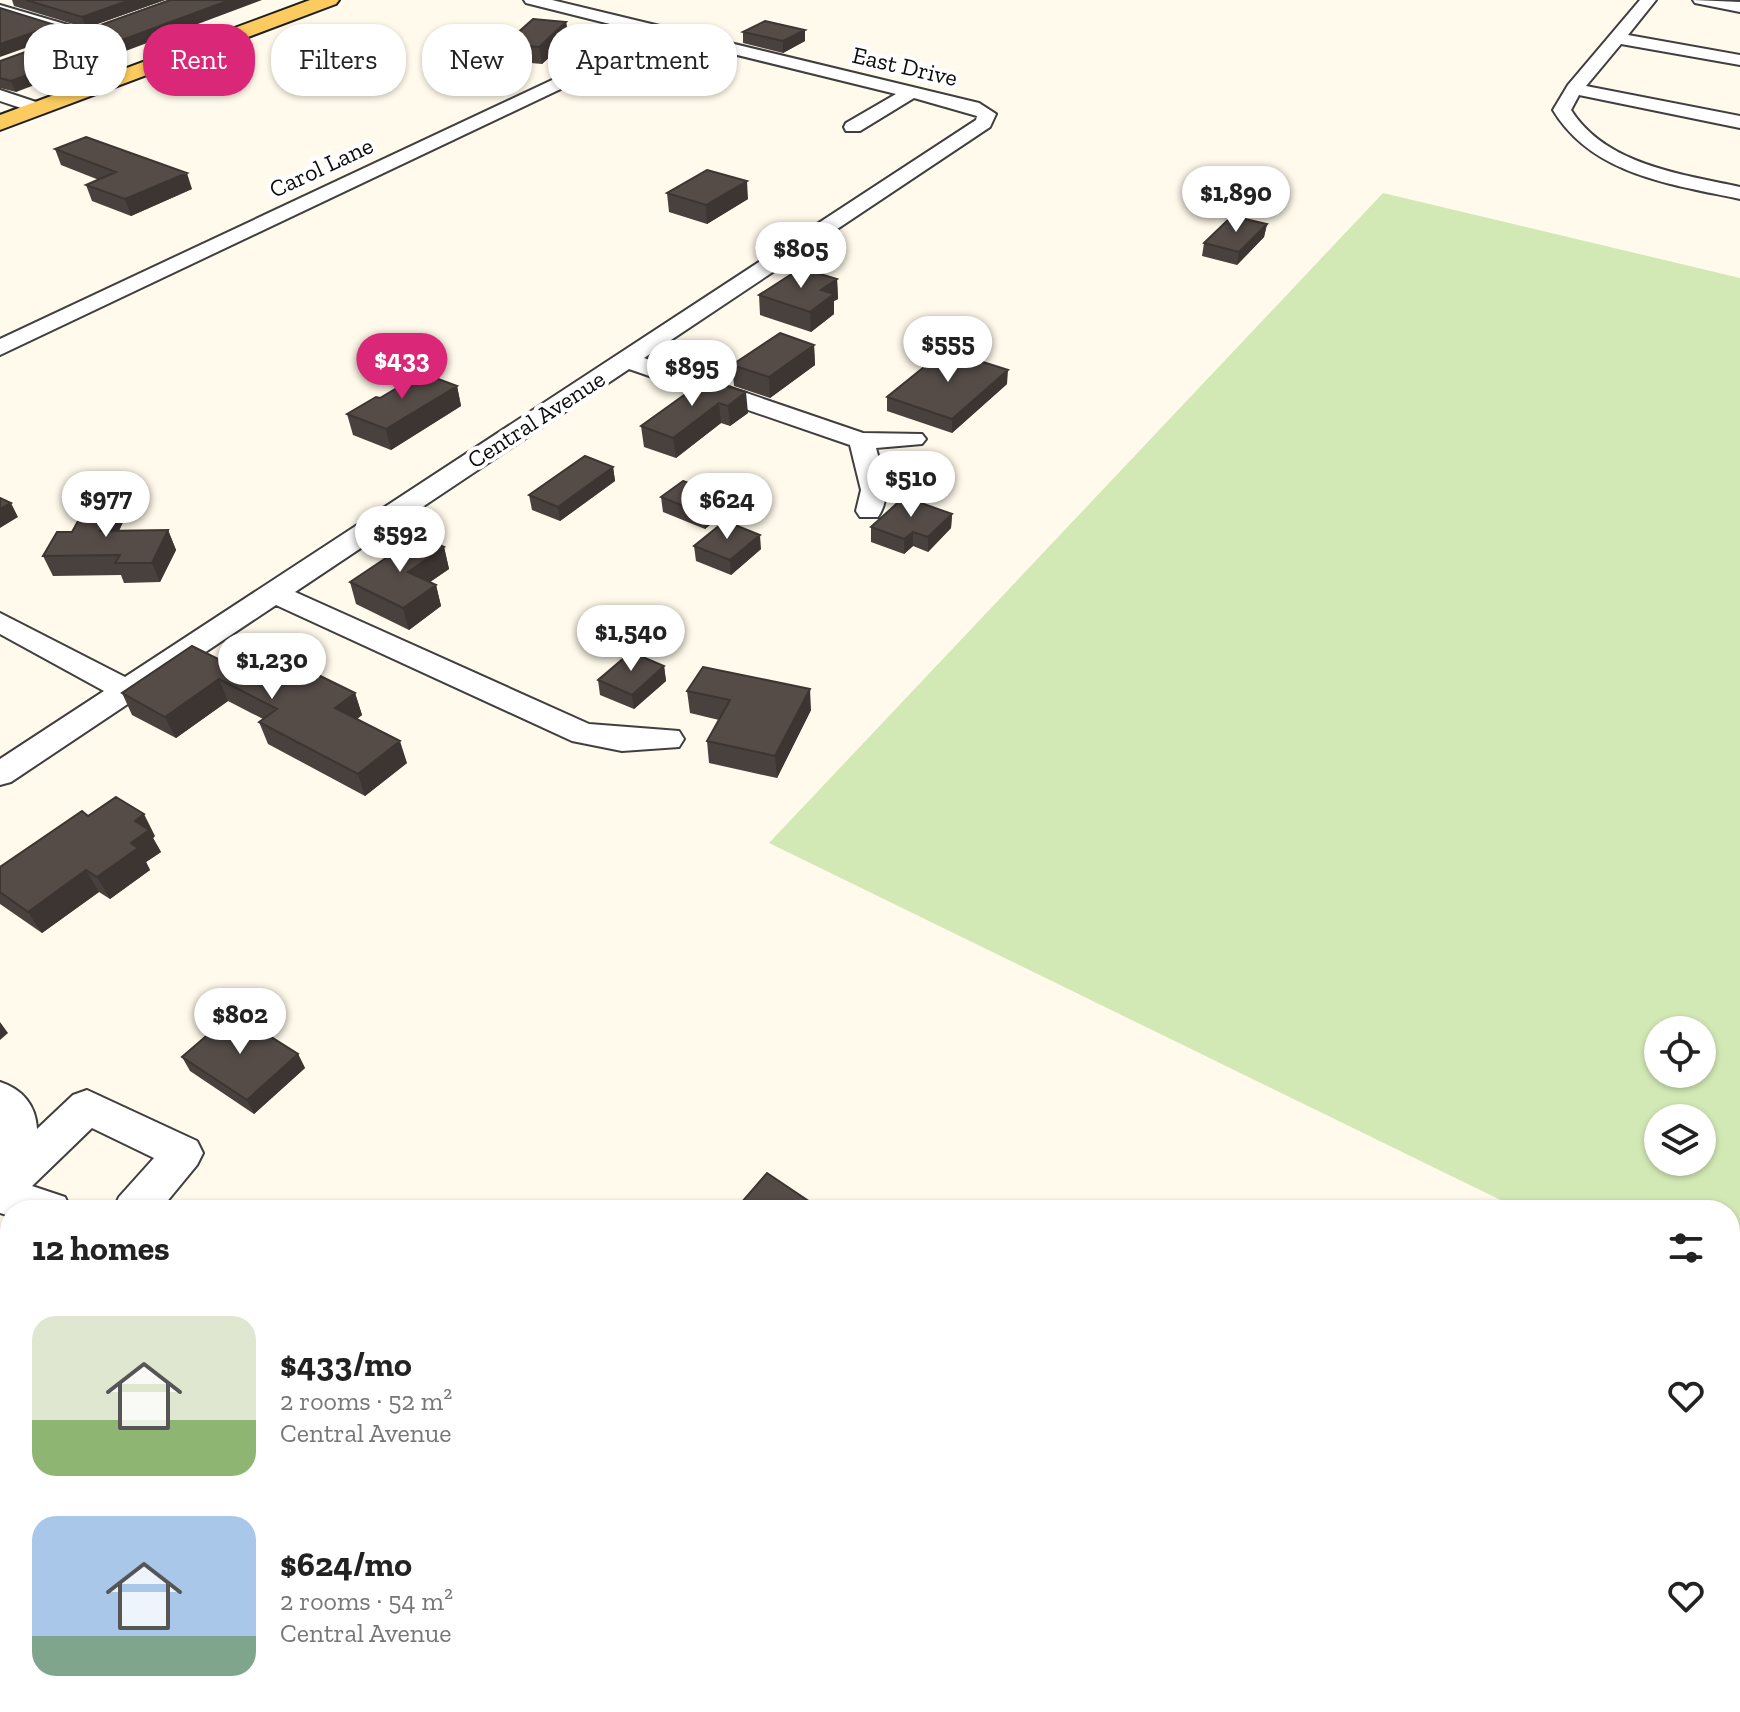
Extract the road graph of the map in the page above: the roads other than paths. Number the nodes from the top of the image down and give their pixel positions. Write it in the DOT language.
graph roads {
  1 [pos="329,0"];
  2 [pos="532,0"];
  3 [pos="1648,0"];
  4 [pos="1701,0"];
  5 [pos="1740,7"];
  6 [pos="0,10"];
  7 [pos="57,24"];
  8 [pos="629,24"];
  9 [pos="1617,38"];
  10 [pos="737,50"];
  11 [pos="1740,60"];
  12 [pos="548,88"];
  13 [pos="1574,89"];
  14 [pos="911,92"];
  15 [pos="0,95"];
  16 [pos="39,109"];
  17 [pos="987,114"];
  18 [pos="1740,122"];
  19 [pos="0,123"];
  20 [pos="853,127"];
  21 [pos="1740,193"];
  22 [pos="0,348"];
  23 [pos="626,360"];
  24 [pos="913,439"];
  25 [pos="861,441"];
  26 [pos="869,511"];
  27 [pos="273,593"];
  28 [pos="0,622"];
  29 [pos="126,690"];
  30 [pos="668,739"];
  31 [pos="0,774"];
  32 [pos="0,1098"];
  33 [pos="0,1161"];
  34 [pos="0,1193"];
  35 [pos="21,1200"];
  36 [pos="143,1200"];
  1 -- 16 [label="main road"];
  2 -- 8 [label="street, East Drive"];
  3 -- 9 [label="street"];
  4 -- 5 [label="street"];
  6 -- 7 [label="street"];
  9 -- 11 [label="street"];
  9 -- 13 [label="street"];
  10 -- 14 [label="street, East Drive"];
  12 -- 22 [label="street, Carol Lane"];
  13 -- 18 [label="street"];
  13 -- 21 [label="street"];
  14 -- 17 [label="street, East Drive"];
  14 -- 20 [label="street"];
  15 -- 16 [label="street"];
  16 -- 19 [label="main road"];
  17 -- 23 [label="street, Central Avenue"];
  23 -- 25 [label="street"];
  23 -- 27 [label="street, Central Avenue"];
  24 -- 25 [label="street"];
  25 -- 26 [label="street"];
  27 -- 29 [label="street, Central Avenue"];
  27 -- 30 [label="street"];
  28 -- 29 [label="street"];
  29 -- 31 [label="street, Central Avenue"];
  32 -- 33 [label="street"];
  34 -- 35 [label="street"];
  34 -- 36 [label="street"];
}
